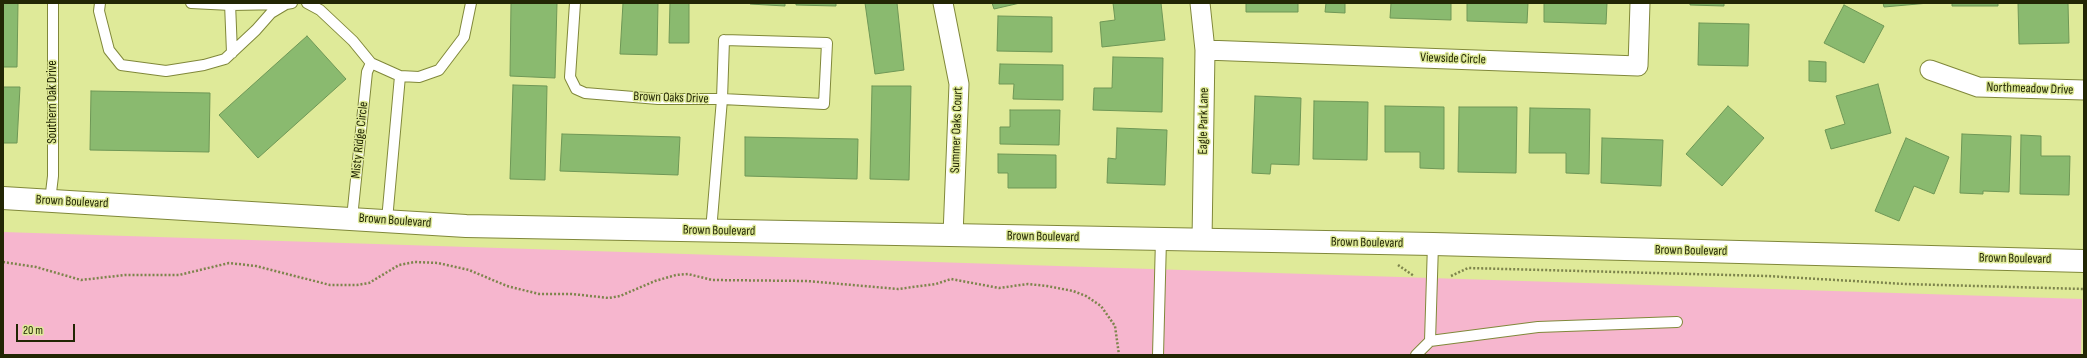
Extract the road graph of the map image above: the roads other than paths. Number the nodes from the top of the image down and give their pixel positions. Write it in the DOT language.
graph roads {
  1 [pos="53,3"];
  2 [pos="100,3"];
  3 [pos="191,3"];
  4 [pos="289,3"];
  5 [pos="307,3"];
  6 [pos="471,3"];
  7 [pos="575,3"];
  8 [pos="943,3"];
  9 [pos="1200,3"];
  10 [pos="1640,3"];
  11 [pos="230,4"];
  12 [pos="1205,50"];
  13 [pos="232,53"];
  14 [pos="371,63"];
  15 [pos="1930,70"];
  16 [pos="400,76"];
  17 [pos="2084,90"];
  18 [pos="722,99"];
  19 [pos="3,198"];
  20 [pos="50,201"];
  21 [pos="352,218"];
  22 [pos="387,220"];
  23 [pos="711,231"];
  24 [pos="953,236"];
  25 [pos="1161,239"];
  26 [pos="1202,240"];
  27 [pos="1433,244"];
  28 [pos="2084,261"];
  29 [pos="1677,322"];
  30 [pos="1430,341"];
  31 [pos="1158,355"];
  32 [pos="1416,355"];
  1 -- 20 [label="lane, Southern Oak Drive"];
  2 -- 13 [label="lane"];
  3 -- 11 [label="lane"];
  4 -- 11 [label="lane"];
  4 -- 13 [label="lane"];
  5 -- 14 [label="lane"];
  6 -- 16 [label="lane"];
  7 -- 18 [label="lane, Brown Oaks Drive"];
  8 -- 24 [label="street, Summer Oaks Court"];
  9 -- 12 [label="street, Eagle Park Lane"];
  10 -- 12 [label="street, Viewside Circle"];
  11 -- 13 [label="lane"];
  12 -- 26 [label="street, Eagle Park Lane"];
  14 -- 16 [label="lane"];
  14 -- 21 [label="lane, Misty Ridge Circle"];
  15 -- 17 [label="street, Northmeadow Drive"];
  16 -- 22 [label="lane"];
  18 -- 18 [label="lane"];
  18 -- 23 [label="lane, Brown Oaks Drive"];
  19 -- 20 [label="street, Brown Boulevard"];
  20 -- 21 [label="street, Brown Boulevard"];
  21 -- 22 [label="street, Brown Boulevard"];
  22 -- 23 [label="street, Brown Boulevard"];
  23 -- 24 [label="street, Brown Boulevard"];
  24 -- 25 [label="street, Brown Boulevard"];
  25 -- 26 [label="street, Brown Boulevard"];
  25 -- 31 [label="lane"];
  26 -- 27 [label="street, Brown Boulevard"];
  27 -- 28 [label="street, Brown Boulevard"];
  27 -- 30 [label="lane"];
  29 -- 30 [label="lane"];
  30 -- 32 [label="lane"];
}
